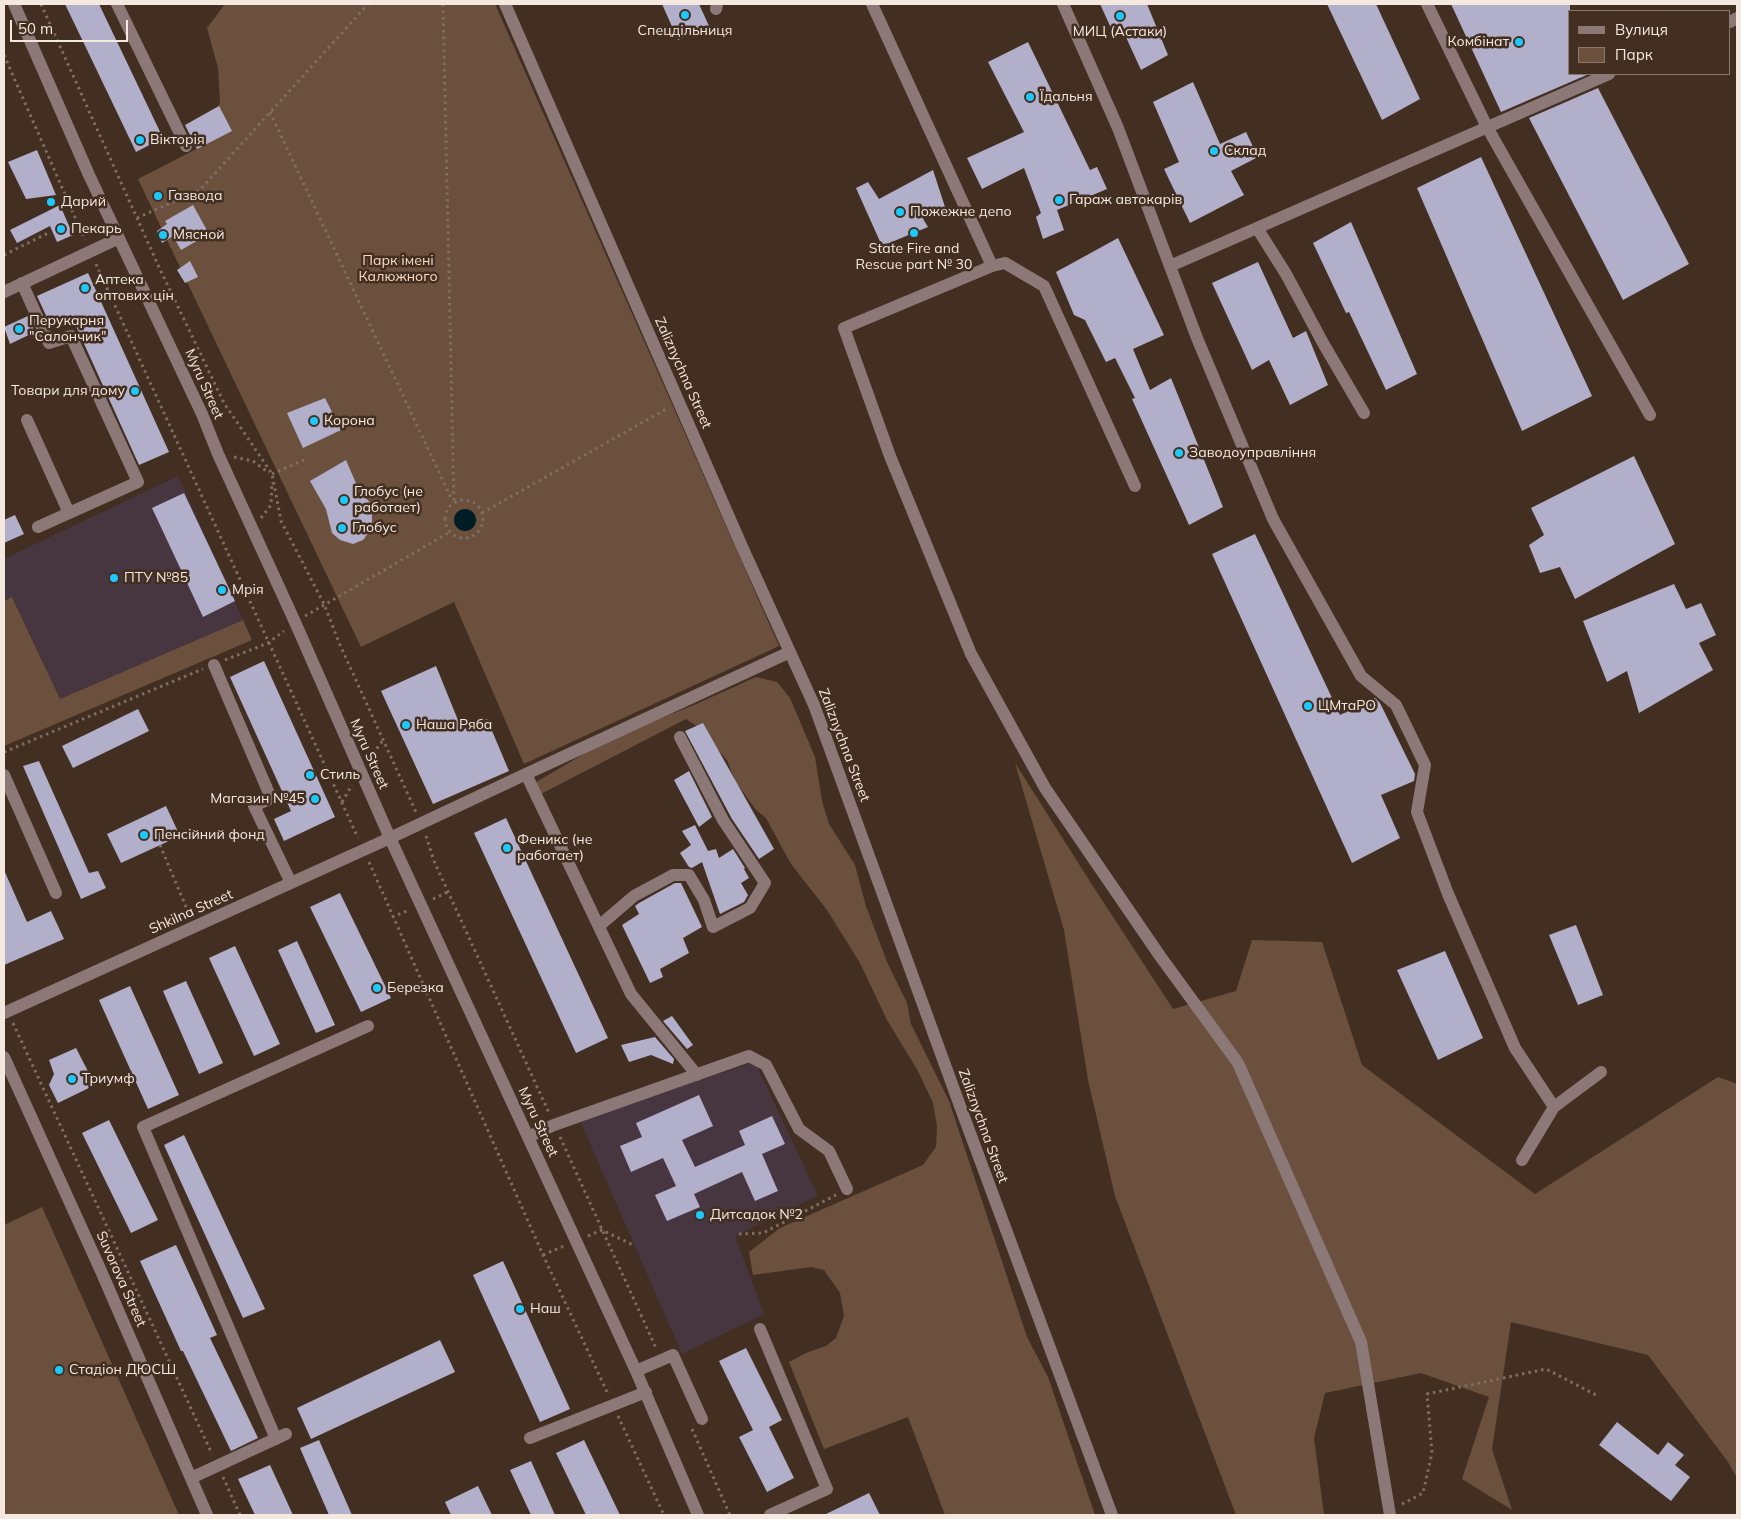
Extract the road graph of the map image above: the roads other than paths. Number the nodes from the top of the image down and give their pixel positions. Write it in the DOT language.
graph roads {
  1 [pos="14,4"];
  2 [pos="117,4"];
  3 [pos="505,4"];
  4 [pos="872,4"];
  5 [pos="1063,4"];
  6 [pos="1427,4"];
  7 [pos="1607,75"];
  8 [pos="1486,127"];
  9 [pos="186,146"];
  10 [pos="1257,228"];
  11 [pos="119,238"];
  12 [pos="992,266"];
  13 [pos="1170,266"];
  14 [pos="22,283"];
  15 [pos="4,292"];
  16 [pos="1364,413"];
  17 [pos="1650,415"];
  18 [pos="27,420"];
  19 [pos="1136,486"];
  20 [pos="70,513"];
  21 [pos="38,527"];
  22 [pos="790,652"];
  23 [pos="214,665"];
  24 [pos="680,737"];
  25 [pos="4,774"];
  26 [pos="526,774"];
  27 [pos="390,838"];
  28 [pos="290,884"];
  29 [pos="56,893"];
  30 [pos="599,926"];
  31 [pos="6,1012"];
  32 [pos="368,1026"];
  33 [pos="4,1057"];
  34 [pos="1601,1072"];
  35 [pos="697,1075"];
  36 [pos="1554,1107"];
  37 [pos="528,1137"];
  38 [pos="1522,1160"];
  39 [pos="847,1189"];
  40 [pos="760,1329"];
  41 [pos="636,1371"];
  42 [pos="646,1392"];
  43 [pos="696,1422"];
  44 [pos="530,1438"];
  45 [pos="191,1478"];
  46 [pos="1390,1513"];
  47 [pos="207,1515"];
  48 [pos="698,1515"];
  49 [pos="770,1515"];
  50 [pos="1112,1515"];
  1 -- 11 [label="street, Myru Street"];
  2 -- 9 [label="street"];
  3 -- 22 [label="street, Zaliznychna Street"];
  4 -- 12 [label="street"];
  5 -- 13 [label="street"];
  6 -- 8 [label="street"];
  7 -- 8 [label="street"];
  8 -- 10 [label="street"];
  8 -- 17 [label="street"];
  10 -- 13 [label="street"];
  10 -- 16 [label="street"];
  11 -- 14 [label="street"];
  11 -- 27 [label="street, Myru Street"];
  12 -- 19 [label="street"];
  12 -- 46 [label="street"];
  13 -- 36 [label="street"];
  14 -- 15 [label="street"];
  14 -- 20 [label="street"];
  18 -- 20 [label="street"];
  20 -- 21 [label="street"];
  22 -- 26 [label="street, Shkilna Street"];
  22 -- 50 [label="street, Zaliznychna Street"];
  23 -- 28 [label="street"];
  24 -- 30 [label="street"];
  25 -- 29 [label="street"];
  26 -- 27 [label="street, Shkilna Street"];
  26 -- 30 [label="street"];
  27 -- 28 [label="street, Shkilna Street"];
  27 -- 37 [label="street, Myru Street"];
  28 -- 31 [label="street, Shkilna Street"];
  30 -- 35 [label="street"];
  32 -- 45 [label="street"];
  33 -- 45 [label="street, Suvorova Street"];
  34 -- 36 [label="street"];
  35 -- 37 [label="street"];
  35 -- 39 [label="street"];
  36 -- 38 [label="street"];
  37 -- 41 [label="street, Myru Street"];
  40 -- 49 [label="street"];
  41 -- 42 [label="street, Myru Street"];
  41 -- 43 [label="street"];
  42 -- 44 [label="street"];
  42 -- 48 [label="street, Myru Street"];
  45 -- 47 [label="street, Suvorova Street"];
}
